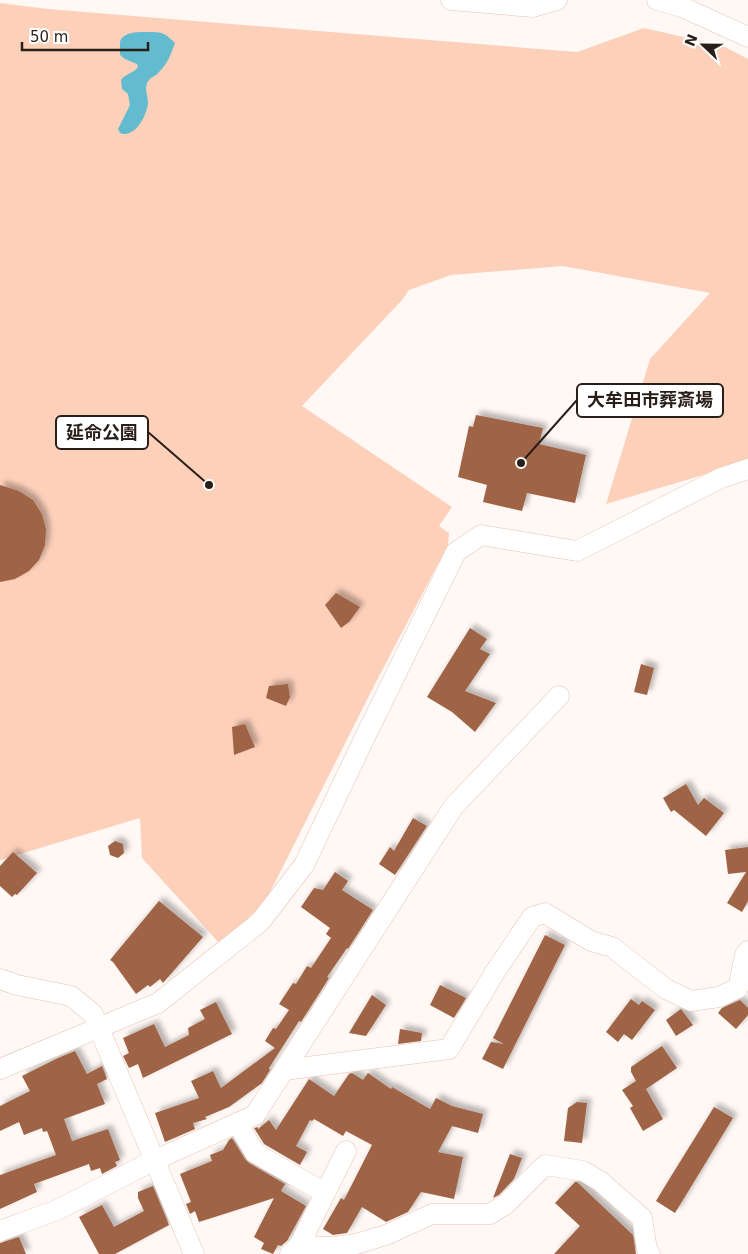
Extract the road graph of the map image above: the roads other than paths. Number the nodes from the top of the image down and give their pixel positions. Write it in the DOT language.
graph roads {
  1 [pos="451,0"];
  2 [pos="557,0"];
  3 [pos="657,0"];
  4 [pos="748,37"];
  5 [pos="748,469"];
  6 [pos="559,696"];
  7 [pos="748,951"];
  8 [pos="0,979"];
  9 [pos="743,990"];
  10 [pos="98,1028"];
  11 [pos="0,1069"];
  12 [pos="284,1070"];
  13 [pos="237,1123"];
  14 [pos="346,1151"];
  15 [pos="155,1160"];
  16 [pos="325,1193"];
  17 [pos="0,1231"];
  18 [pos="382,1246"];
  19 [pos="295,1250"];
  20 [pos="194,1254"];
  21 [pos="650,1254"];
  1 -- 2 [label="street"];
  3 -- 4 [label="street"];
  5 -- 10 [label="street"];
  6 -- 12 [label="street"];
  7 -- 9 [label="street"];
  8 -- 10 [label="street"];
  9 -- 12 [label="street"];
  10 -- 11 [label="street"];
  10 -- 15 [label="street"];
  12 -- 13 [label="street"];
  13 -- 15 [label="street"];
  13 -- 16 [label="street"];
  14 -- 16 [label="street"];
  15 -- 17 [label="street"];
  15 -- 20 [label="street"];
  16 -- 19 [label="street"];
  18 -- 19 [label="street"];
  18 -- 21 [label="street"];
}
